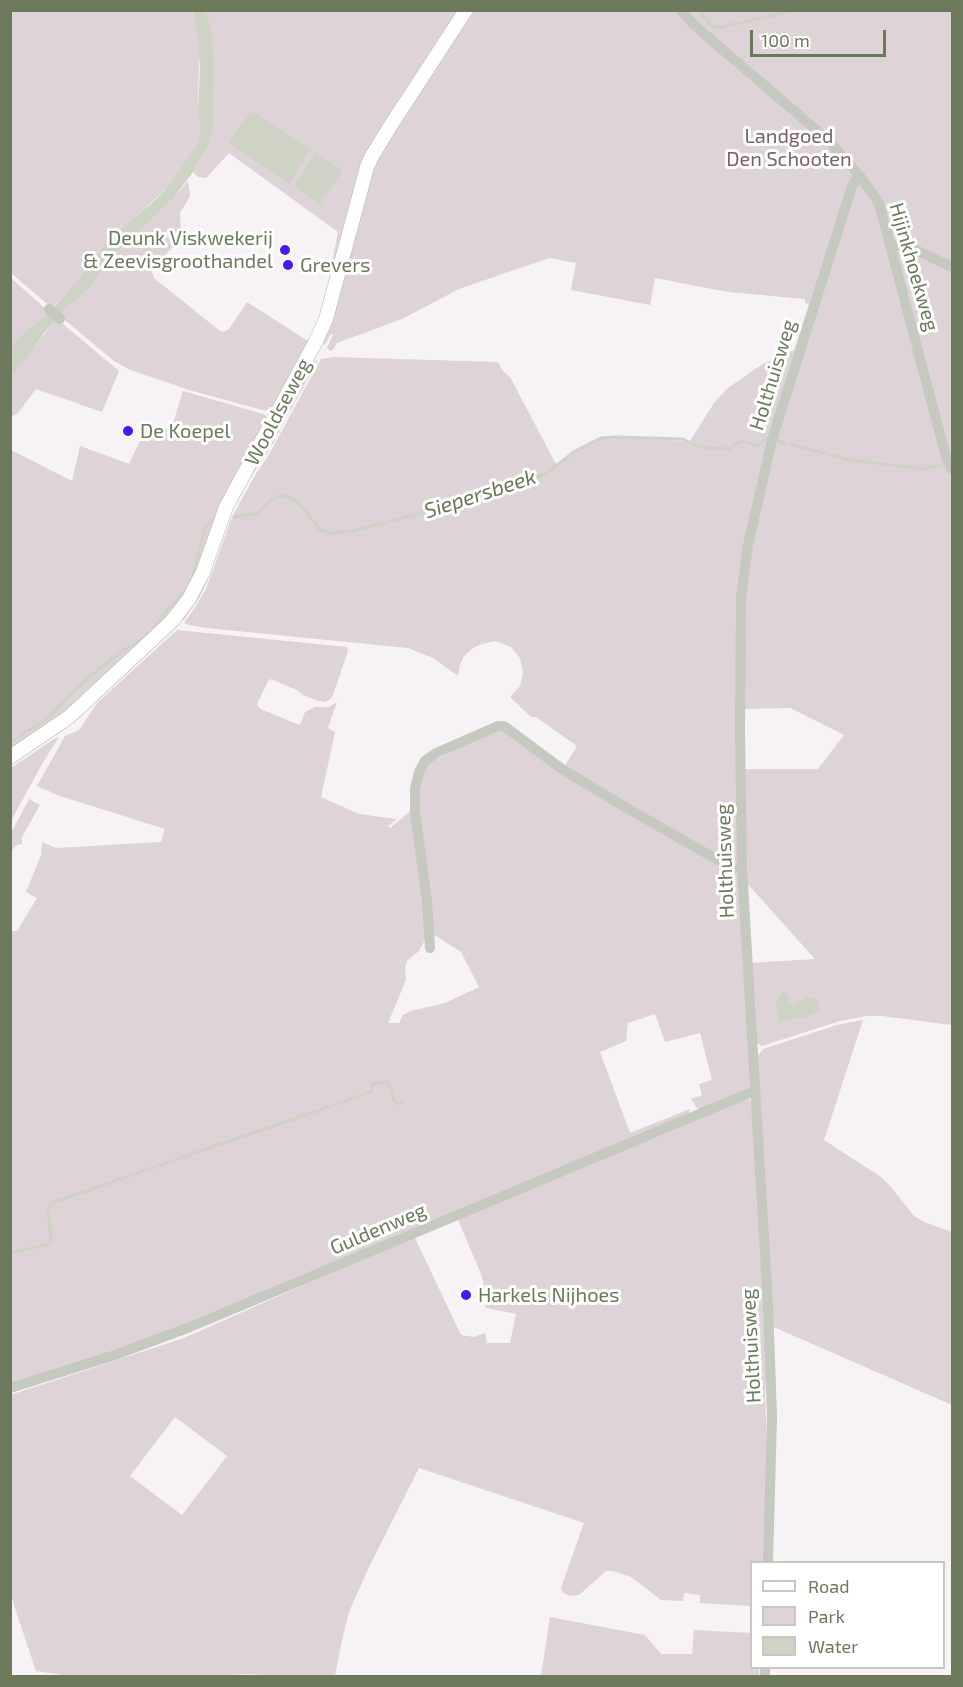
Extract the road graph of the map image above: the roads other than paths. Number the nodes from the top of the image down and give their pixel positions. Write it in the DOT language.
graph roads {
  1 [pos="466,10"];
  2 [pos="680,10"];
  3 [pos="859,175"];
  4 [pos="891,246"];
  5 [pos="952,267"];
  6 [pos="49,309"];
  7 [pos="60,319"];
  8 [pos="952,469"];
  9 [pos="10,757"];
  10 [pos="742,868"];
  11 [pos="430,948"];
  12 [pos="754,1091"];
  13 [pos="10,1388"];
  14 [pos="768,1561"];
  1 -- 9 [label="main road, Wooldseweg"];
  2 -- 3 [label="street, Hijinkhoekweg"];
  3 -- 4 [label="street, Hijinkhoekweg"];
  3 -- 10 [label="street, Holthuisweg"];
  4 -- 5 [label="street"];
  4 -- 8 [label="street, Hijinkhoekweg"];
  6 -- 7 [label="street"];
  10 -- 11 [label="street"];
  10 -- 12 [label="street, Holthuisweg"];
  12 -- 13 [label="street, Guldenweg"];
  12 -- 14 [label="street, Holthuisweg"];
}
